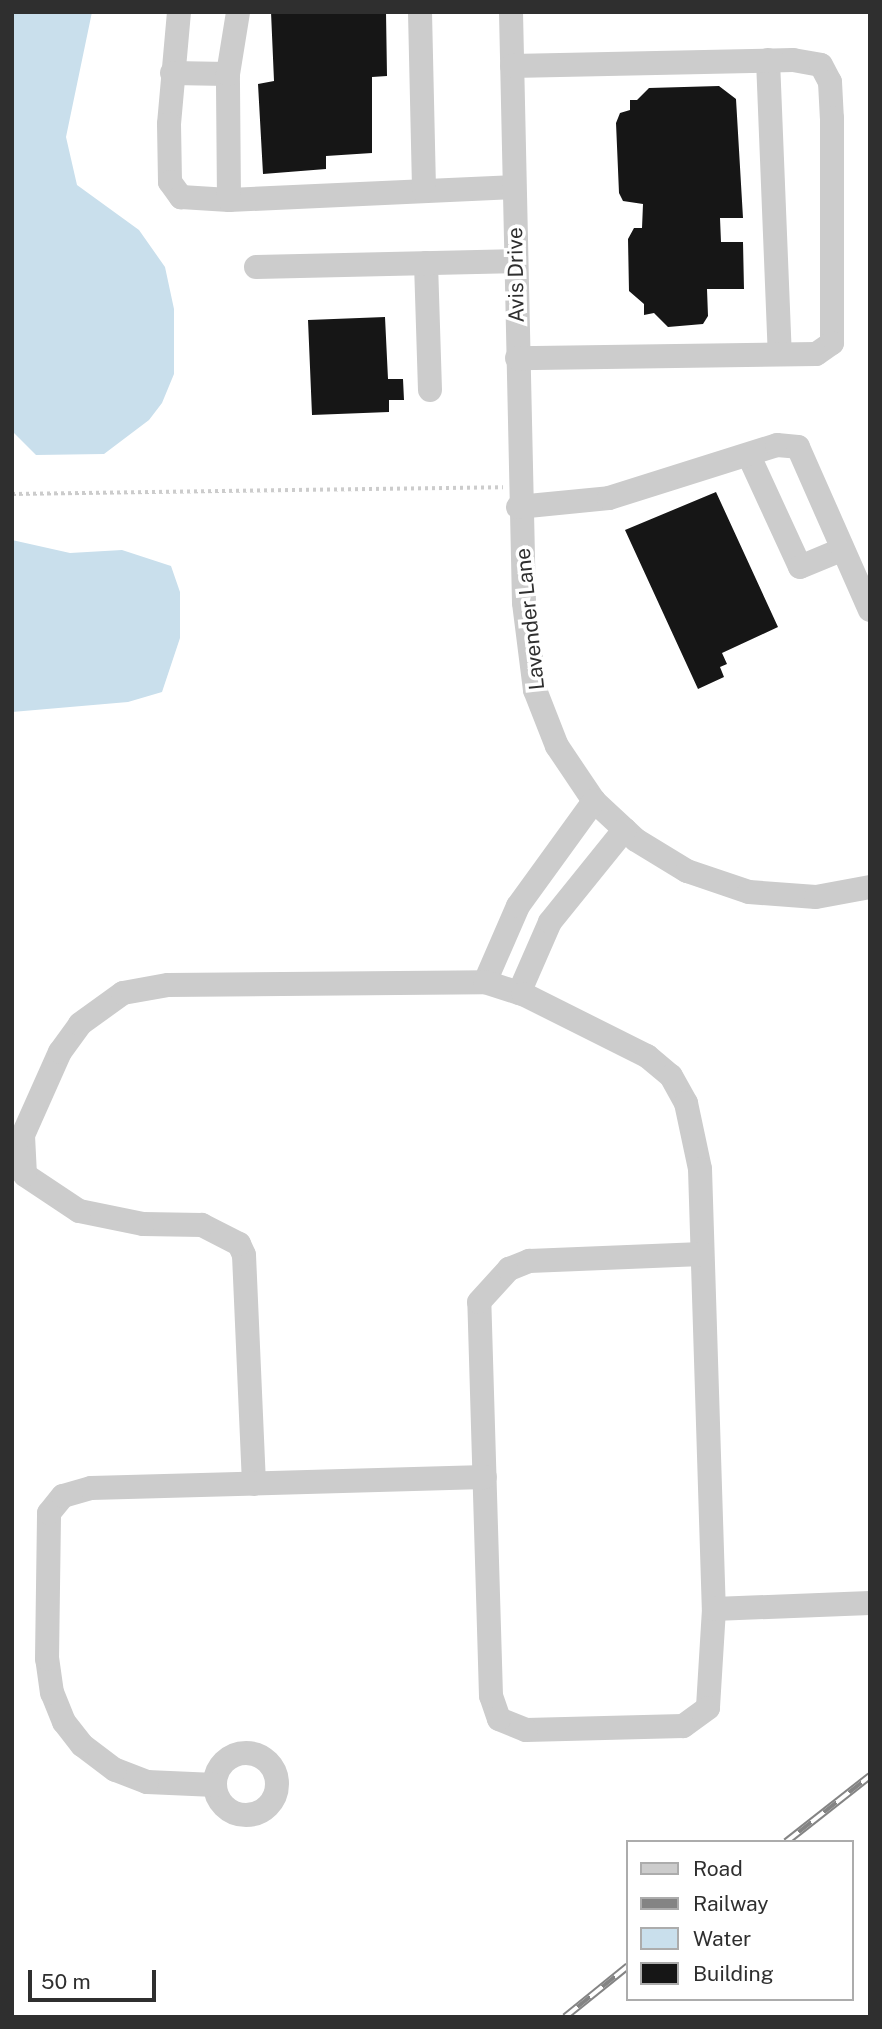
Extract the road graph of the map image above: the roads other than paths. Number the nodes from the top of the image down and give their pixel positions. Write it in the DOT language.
graph roads {
  1 [pos="178,12"];
  2 [pos="238,12"];
  3 [pos="420,12"];
  4 [pos="511,12"];
  5 [pos="768,60"];
  6 [pos="512,66"];
  7 [pos="172,73"];
  8 [pos="228,74"];
  9 [pos="514,187"];
  10 [pos="424,191"];
  11 [pos="229,200"];
  12 [pos="515,261"];
  13 [pos="426,263"];
  14 [pos="256,267"];
  15 [pos="780,354"];
  16 [pos="517,358"];
  17 [pos="430,390"];
  18 [pos="749,456"];
  19 [pos="519,497"];
  20 [pos="521,538"];
  21 [pos="841,550"];
  22 [pos="870,610"];
  23 [pos="594,801"];
  24 [pos="625,829"];
  25 [pos="870,887"];
  26 [pos="485,982"];
  27 [pos="519,993"];
  28 [pos="702,1254"];
  29 [pos="485,1477"];
  30 [pos="254,1484"];
  31 [pos="870,1603"];
  32 [pos="714,1609"];
  33 [pos="215,1785"];
  1 -- 7 [label="street"];
  2 -- 8 [label="street"];
  3 -- 10 [label="street"];
  4 -- 6 [label="street, Avis Drive"];
  5 -- 6 [label="street"];
  5 -- 15 [label="street"];
  5 -- 15 [label="street"];
  6 -- 9 [label="street, Avis Drive"];
  7 -- 8 [label="street"];
  7 -- 11 [label="street"];
  8 -- 11 [label="street"];
  9 -- 10 [label="street"];
  9 -- 12 [label="street, Avis Drive"];
  10 -- 11 [label="street"];
  12 -- 13 [label="street"];
  12 -- 16 [label="street, Avis Drive"];
  13 -- 14 [label="street"];
  13 -- 17 [label="street"];
  15 -- 16 [label="street"];
  16 -- 19 [label="street, Avis Drive"];
  18 -- 19 [label="street"];
  18 -- 21 [label="street"];
  18 -- 21 [label="street"];
  19 -- 20 [label="street, Avis Drive"];
  20 -- 23 [label="street, Lavender Lane"];
  21 -- 22 [label="street"];
  23 -- 24 [label="street, Lavender Lane"];
  23 -- 26 [label="street"];
  24 -- 25 [label="street, Lavender Lane"];
  24 -- 27 [label="street"];
  26 -- 27 [label="street"];
  26 -- 30 [label="street"];
  27 -- 28 [label="street"];
  28 -- 29 [label="street"];
  28 -- 32 [label="street"];
  29 -- 30 [label="street"];
  29 -- 32 [label="street"];
  30 -- 33 [label="street"];
  31 -- 32 [label="street"];
}
